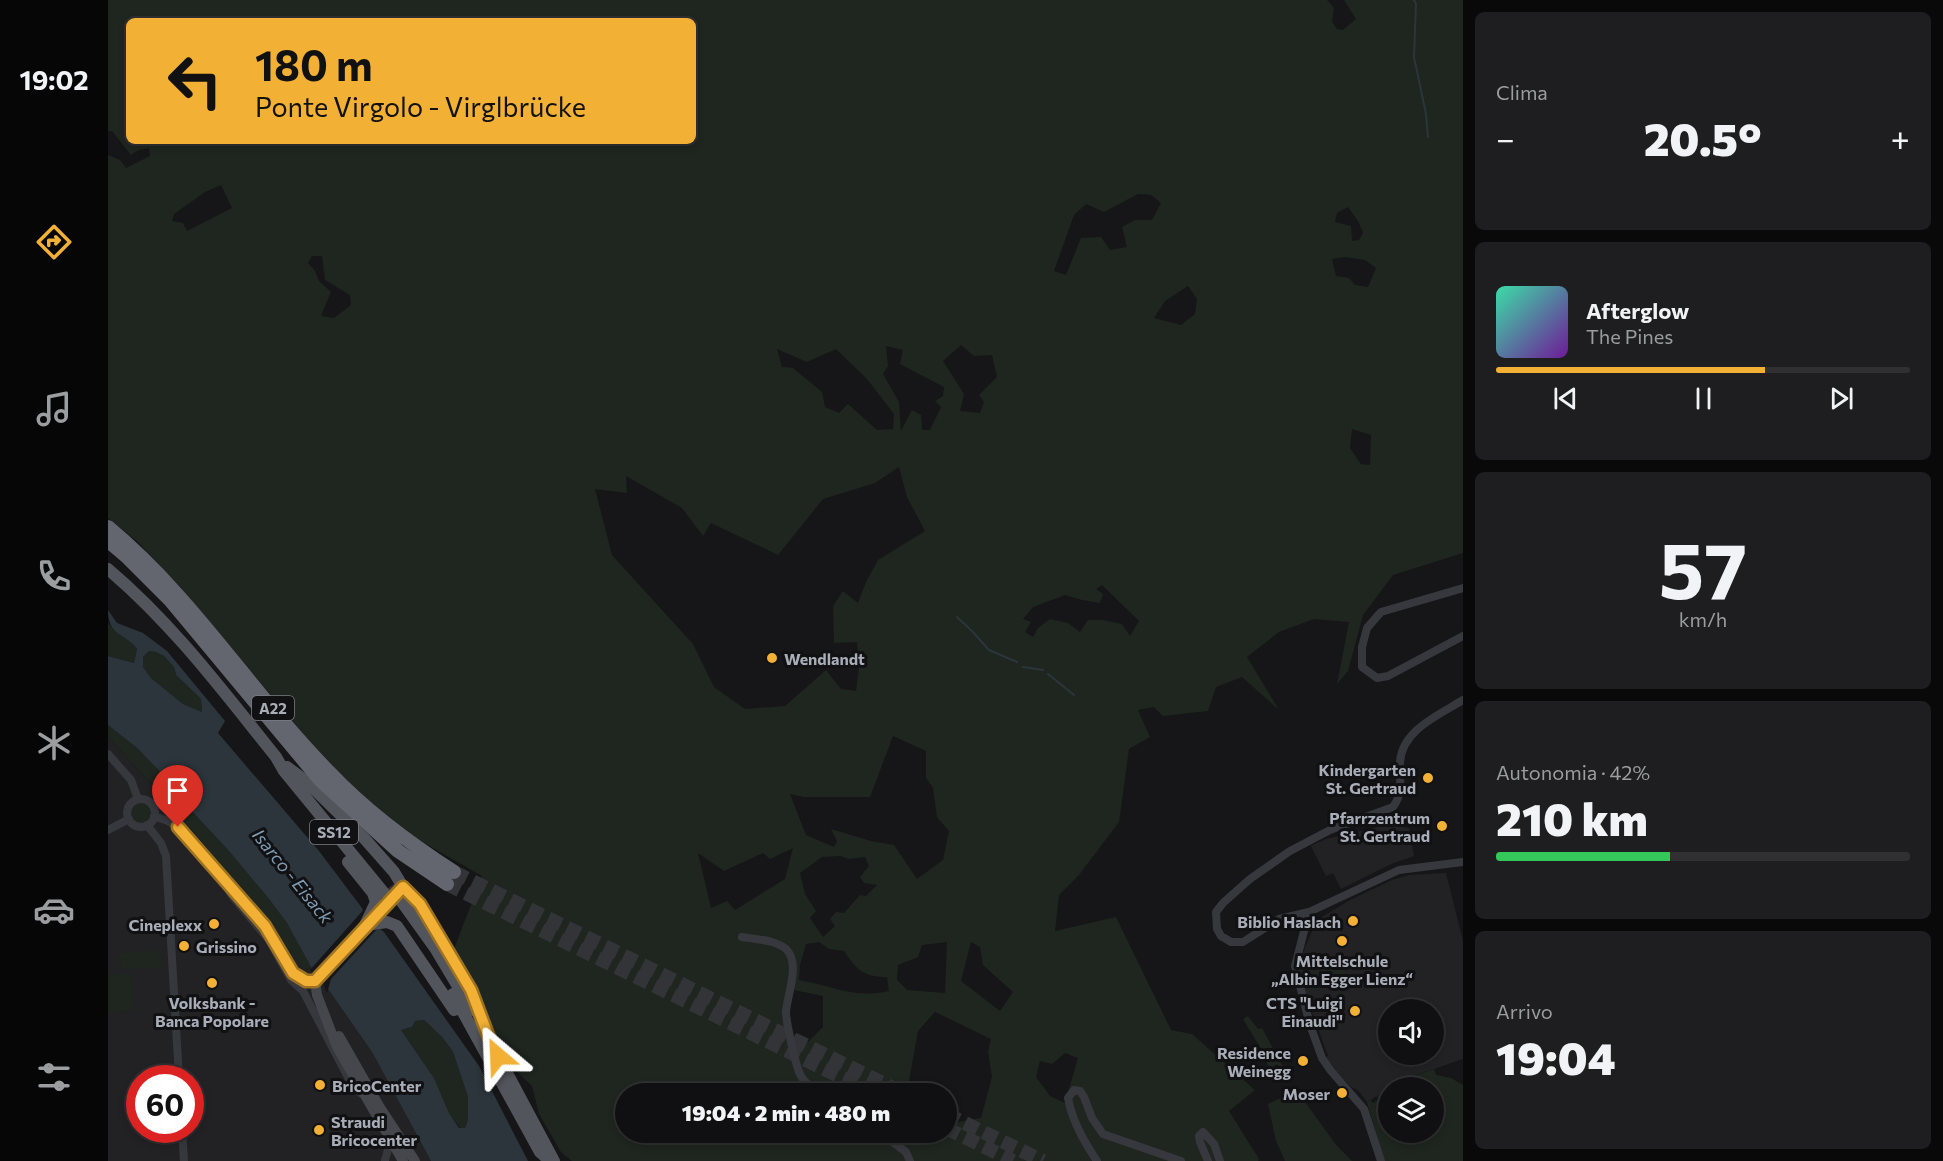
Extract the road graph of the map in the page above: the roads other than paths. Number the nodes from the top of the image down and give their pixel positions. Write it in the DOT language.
graph roads {
  1 [pos="108,527"];
  2 [pos="108,541"];
  3 [pos="108,569"];
  4 [pos="1463,588"];
  5 [pos="1463,636"];
  6 [pos="1463,700"];
  7 [pos="108,754"];
  8 [pos="285,769"];
  9 [pos="138,800"];
  10 [pos="154,816"];
  11 [pos="129,819"];
  12 [pos="147,825"];
  13 [pos="108,830"];
  14 [pos="1463,862"];
  15 [pos="221,876"];
  16 [pos="396,894"];
  17 [pos="1309,912"];
  18 [pos="365,925"];
  19 [pos="742,937"];
  20 [pos="315,981"];
  21 [pos="325,1013"];
  22 [pos="487,1058"];
  23 [pos="178,1065"];
  24 [pos="809,1083"];
  25 [pos="365,1098"];
  26 [pos="372,1110"];
  27 [pos="183,1143"];
  28 [pos="894,1143"];
  29 [pos="542,1156"];
  30 [pos="184,1161"];
  31 [pos="385,1161"];
  32 [pos="403,1161"];
  33 [pos="415,1161"];
  34 [pos="552,1161"];
  35 [pos="910,1161"];
  36 [pos="1096,1161"];
  37 [pos="1181,1161"];
  38 [pos="1208,1161"];
  39 [pos="1220,1161"];
  40 [pos="1381,1161"];
  1 -- 2 [label="highway, A22"];
  3 -- 8 [label="main road, SS12"];
  4 -- 5 [label="street"];
  6 -- 17 [label="street"];
  7 -- 9 [label="street"];
  8 -- 16 [label="main road, SS12"];
  8 -- 16 [label="main road"];
  8 -- 18 [label="main road"];
  9 -- 10 [label="street"];
  9 -- 11 [label="street"];
  10 -- 12 [label="street"];
  10 -- 15 [label="street"];
  11 -- 12 [label="street"];
  11 -- 13 [label="street"];
  12 -- 23 [label="street"];
  14 -- 17 [label="street"];
  15 -- 20 [label="street"];
  15 -- 25 [label="street"];
  16 -- 18 [label="main road, bridge"];
  16 -- 22 [label="main road, SS12"];
  16 -- 34 [label="main road, SS12"];
  17 -- 40 [label="street"];
  18 -- 20 [label="main road"];
  18 -- 22 [label="main road"];
  19 -- 24 [label="street"];
  20 -- 21 [label="main road"];
  21 -- 25 [label="main road"];
  21 -- 33 [label="main road"];
  22 -- 29 [label="main road, SS12"];
  25 -- 26 [label="main road"];
  26 -- 31 [label="street"];
  26 -- 32 [label="main road"];
  27 -- 30 [label="street"];
  28 -- 35 [label="street"];
  29 -- 34 [label="main road, SS12"];
  36 -- 37 [label="street"];
  38 -- 39 [label="street"];
}
